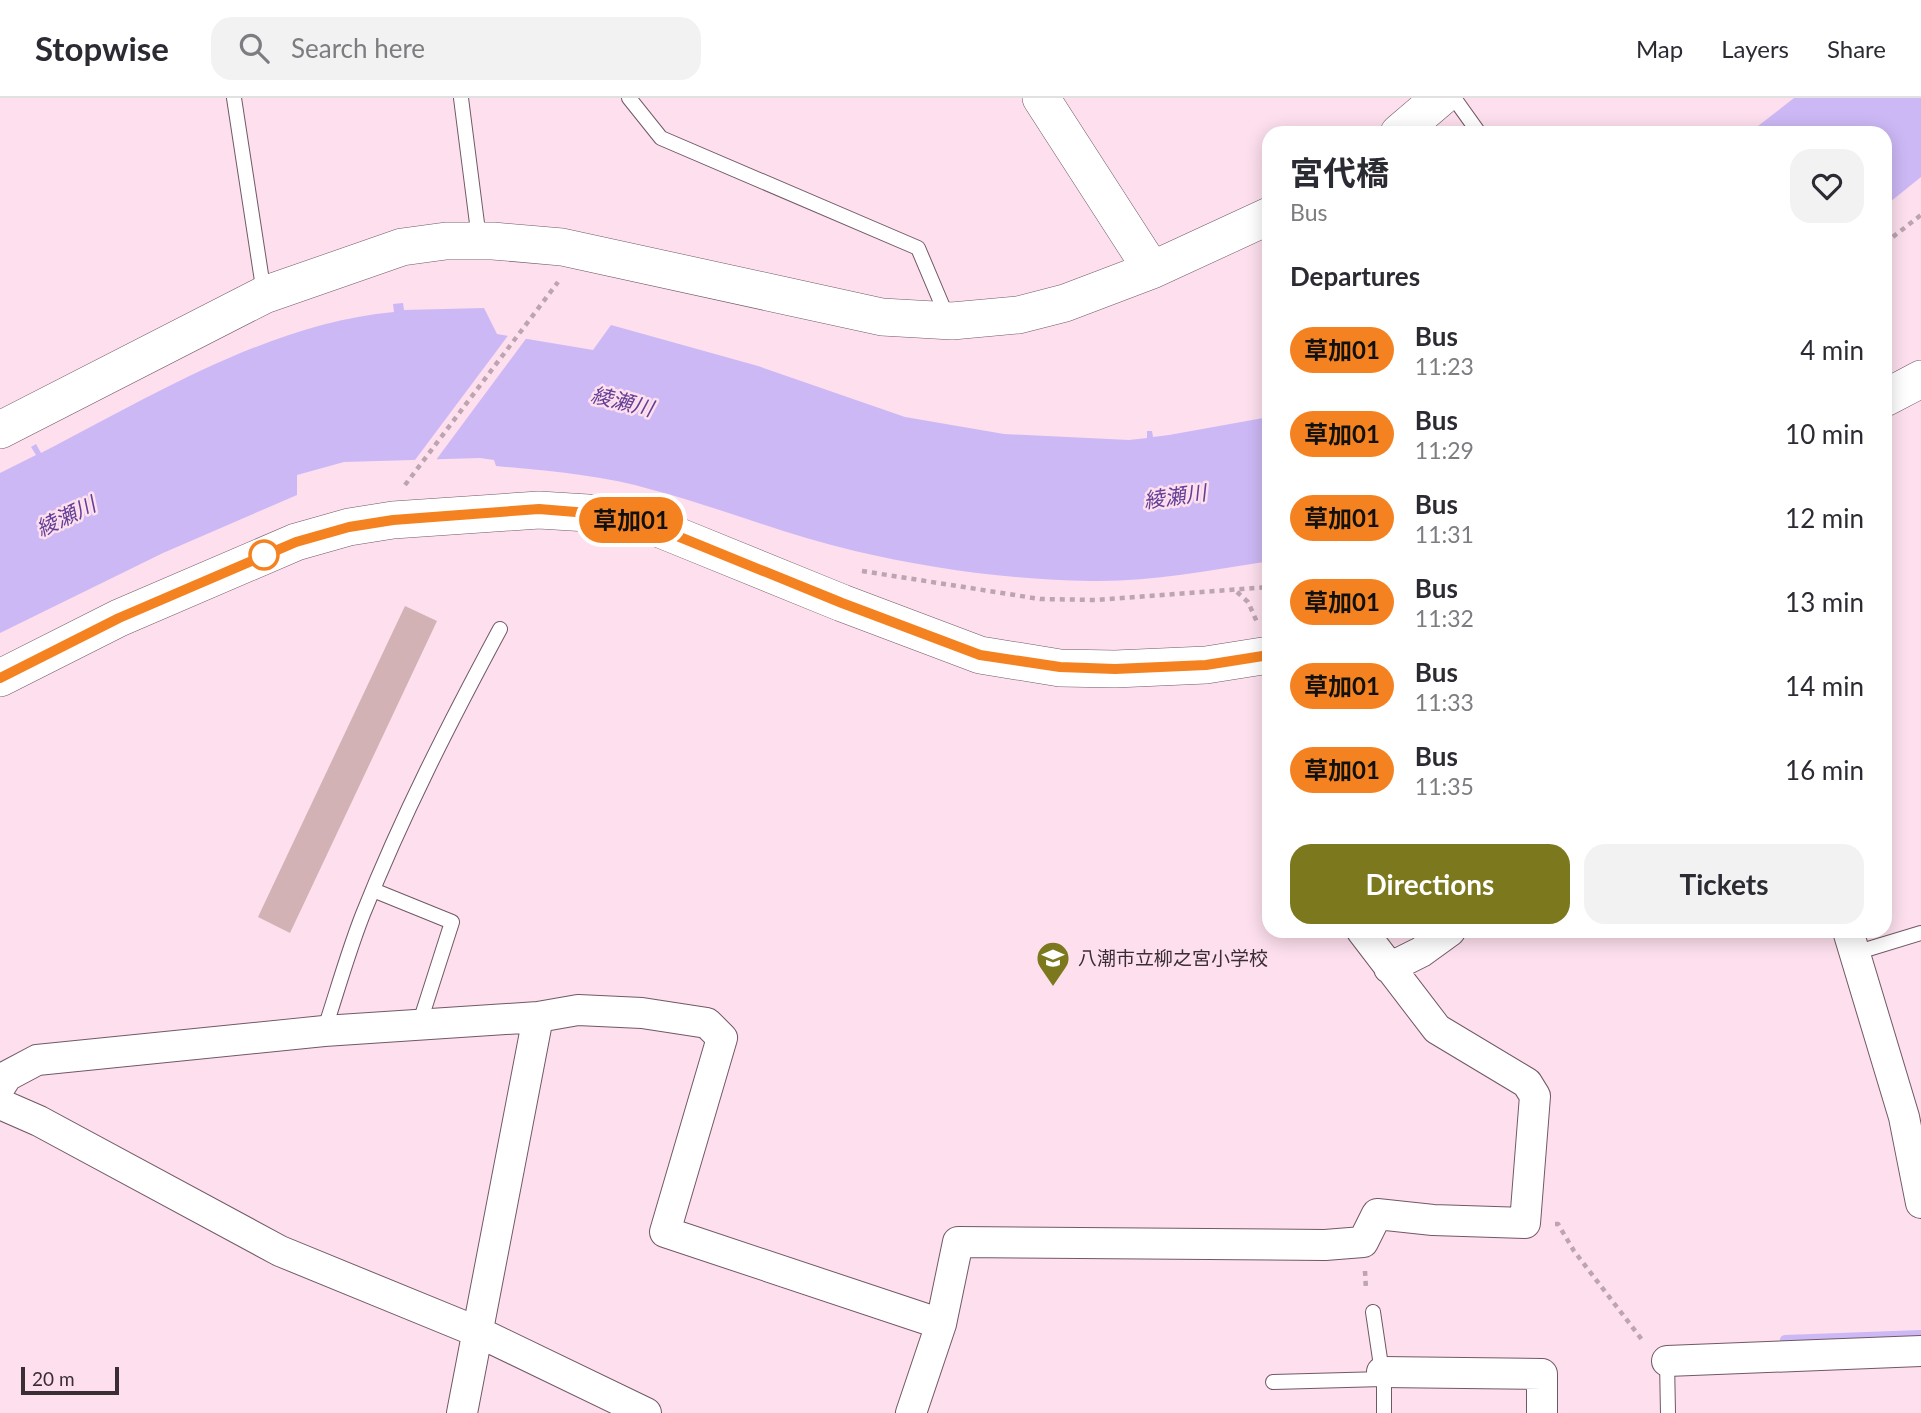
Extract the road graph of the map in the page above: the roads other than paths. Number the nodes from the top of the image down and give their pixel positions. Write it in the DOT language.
graph roads {
  1 [pos="234,98"];
  2 [pos="461,98"];
  3 [pos="629,98"];
  4 [pos="1041,98"];
  5 [pos="1440,98"];
  6 [pos="1454,98"];
  7 [pos="1407,126"];
  8 [pos="1474,126"];
  9 [pos="1262,220"];
  10 [pos="479,241"];
  11 [pos="1152,270"];
  12 [pos="264,295"];
  13 [pos="948,320"];
  14 [pos="1921,379"];
  15 [pos="1892,394"];
  16 [pos="0,430"];
  17 [pos="500,629"];
  18 [pos="1262,643"];
  19 [pos="0,678"];
  20 [pos="373,890"];
  21 [pos="1921,933"];
  22 [pos="1892,937"];
  23 [pos="1369,938"];
  24 [pos="1388,938"];
  25 [pos="1439,938"];
  26 [pos="1883,938"];
  27 [pos="1852,942"];
  28 [pos="1396,964"];
  29 [pos="538,1017"];
  30 [pos="419,1025"];
  31 [pos="324,1031"];
  32 [pos="2,1083"];
  33 [pos="1912,1115"];
  34 [pos="1921,1203"];
  35 [pos="1373,1311"];
  36 [pos="941,1324"];
  37 [pos="478,1332"];
  38 [pos="1921,1351"];
  39 [pos="1667,1362"];
  40 [pos="1383,1375"];
  41 [pos="1273,1382"];
  42 [pos="462,1413"];
  43 [pos="646,1413"];
  44 [pos="911,1413"];
  45 [pos="1384,1413"];
  46 [pos="1542,1413"];
  47 [pos="1668,1413"];
  1 -- 12 [label="lane"];
  2 -- 10 [label="lane"];
  3 -- 13 [label="lane"];
  4 -- 11 [label="street"];
  5 -- 7 [label="street"];
  6 -- 8 [label="lane"];
  9 -- 11 [label="street"];
  10 -- 12 [label="street"];
  10 -- 13 [label="street"];
  11 -- 13 [label="street"];
  12 -- 16 [label="street"];
  14 -- 15 [label="street"];
  17 -- 20 [label="lane"];
  18 -- 19 [label="street"];
  20 -- 30 [label="lane"];
  20 -- 31 [label="lane"];
  21 -- 22 [label="lane"];
  23 -- 28 [label="street"];
  24 -- 28 [label="street"];
  25 -- 28 [label="street"];
  26 -- 27 [label="lane"];
  27 -- 33 [label="street"];
  28 -- 36 [label="street"];
  29 -- 30 [label="street"];
  29 -- 36 [label="street"];
  29 -- 37 [label="street"];
  30 -- 31 [label="street"];
  31 -- 32 [label="street"];
  32 -- 37 [label="street"];
  33 -- 34 [label="street"];
  35 -- 40 [label="lane"];
  36 -- 44 [label="street"];
  37 -- 42 [label="street"];
  37 -- 43 [label="street"];
  38 -- 39 [label="street"];
  39 -- 47 [label="lane"];
  40 -- 41 [label="lane"];
  40 -- 45 [label="lane"];
  40 -- 46 [label="street"];
}
